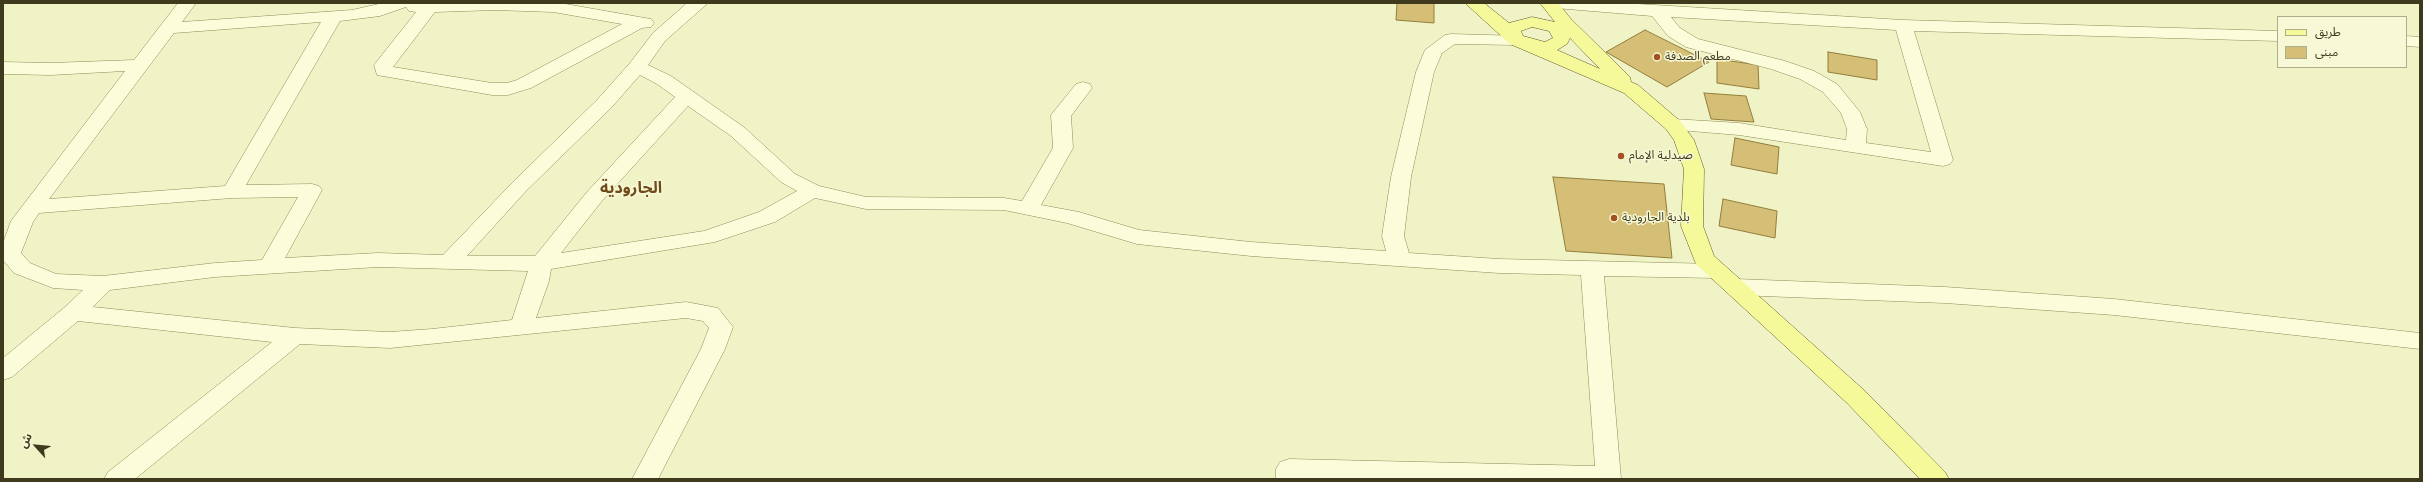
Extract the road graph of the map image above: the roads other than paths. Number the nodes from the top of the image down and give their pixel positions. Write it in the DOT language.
graph roads {
  1 [pos="187,3"];
  2 [pos="699,3"];
  3 [pos="1474,3"];
  4 [pos="1487,3"];
  5 [pos="1534,3"];
  6 [pos="1549,3"];
  7 [pos="1556,3"];
  8 [pos="395,5"];
  9 [pos="430,6"];
  10 [pos="1657,11"];
  11 [pos="334,16"];
  12 [pos="639,22"];
  13 [pos="1903,25"];
  14 [pos="670,27"];
  15 [pos="169,28"];
  16 [pos="1524,33"];
  17 [pos="2277,36"];
  18 [pos="1561,40"];
  19 [pos="2407,41"];
  20 [pos="2420,42"];
  21 [pos="1591,50"];
  22 [pos="139,65"];
  23 [pos="637,67"];
  24 [pos="3,68"];
  25 [pos="1083,88"];
  26 [pos="1631,89"];
  27 [pos="686,96"];
  28 [pos="1673,125"];
  29 [pos="1855,148"];
  30 [pos="812,191"];
  31 [pos="232,192"];
  32 [pos="32,207"];
  33 [pos="1029,208"];
  34 [pos="6,254"];
  35 [pos="1400,260"];
  36 [pos="450,261"];
  37 [pos="541,263"];
  38 [pos="270,266"];
  39 [pos="1592,269"];
  40 [pos="1717,271"];
  41 [pos="103,283"];
  42 [pos="1736,286"];
  43 [pos="73,313"];
  44 [pos="522,327"];
  45 [pos="295,336"];
  46 [pos="2420,341"];
  47 [pos="6,367"];
  48 [pos="1610,478"];
  49 [pos="117,479"];
  50 [pos="645,479"];
  51 [pos="1289,479"];
  52 [pos="1936,479"];
  1 -- 15 [label="street"];
  2 -- 14 [label="street"];
  3 -- 16 [label="main road"];
  4 -- 16 [label="main road"];
  5 -- 16 [label="main road"];
  6 -- 21 [label="main road"];
  7 -- 10 [label="street"];
  8 -- 9 [label="street"];
  8 -- 11 [label="street"];
  9 -- 12 [label="street"];
  9 -- 12 [label="street"];
  10 -- 13 [label="street"];
  10 -- 29 [label="street"];
  11 -- 15 [label="street"];
  11 -- 31 [label="street"];
  12 -- 14 [label="street"];
  13 -- 17 [label="street"];
  13 -- 29 [label="street"];
  14 -- 23 [label="street"];
  15 -- 22 [label="street"];
  16 -- 18 [label="main road"];
  16 -- 18 [label="main road"];
  16 -- 26 [label="main road"];
  16 -- 35 [label="street"];
  18 -- 21 [label="main road"];
  19 -- 20 [label="street"];
  21 -- 26 [label="main road"];
  22 -- 24 [label="street"];
  22 -- 32 [label="street"];
  23 -- 27 [label="street"];
  23 -- 36 [label="street"];
  25 -- 33 [label="street"];
  26 -- 28 [label="main road"];
  27 -- 30 [label="street"];
  27 -- 37 [label="street"];
  28 -- 29 [label="street"];
  28 -- 40 [label="main road"];
  30 -- 33 [label="street"];
  30 -- 37 [label="street"];
  31 -- 32 [label="street"];
  31 -- 38 [label="street"];
  32 -- 34 [label="street"];
  33 -- 35 [label="street"];
  34 -- 41 [label="street"];
  35 -- 39 [label="street"];
  36 -- 37 [label="street"];
  36 -- 38 [label="street"];
  37 -- 44 [label="street"];
  38 -- 41 [label="street"];
  39 -- 40 [label="street"];
  39 -- 48 [label="street"];
  40 -- 42 [label="main road"];
  41 -- 43 [label="street"];
  42 -- 46 [label="street"];
  42 -- 52 [label="main road"];
  43 -- 45 [label="street"];
  43 -- 47 [label="street"];
  44 -- 45 [label="street"];
  44 -- 50 [label="street"];
  45 -- 49 [label="street"];
  48 -- 51 [label="street"];
}
